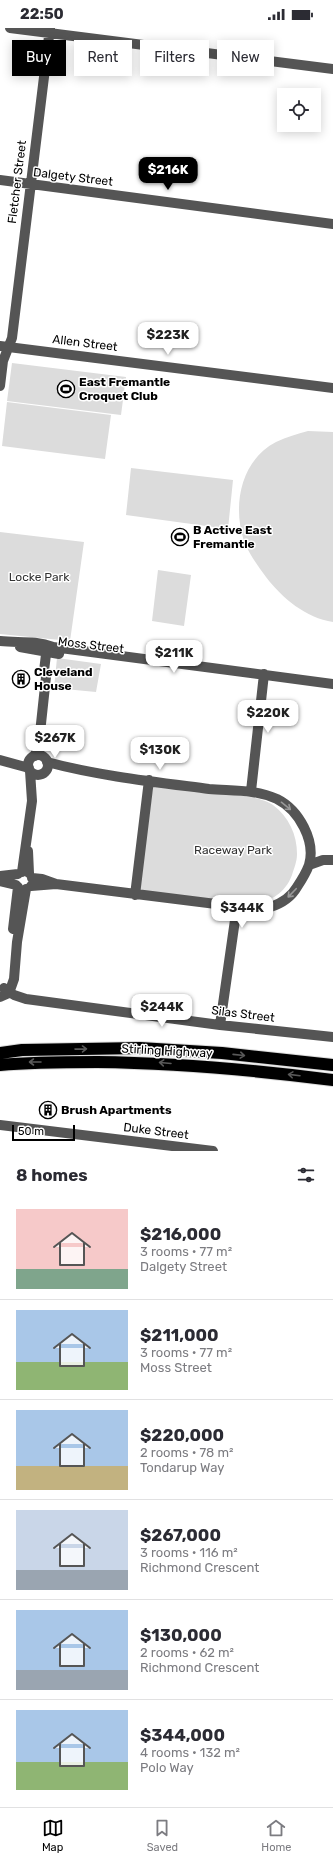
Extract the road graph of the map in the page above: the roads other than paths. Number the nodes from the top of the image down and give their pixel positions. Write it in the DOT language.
graph roads {
  1 [pos="10,28"];
  2 [pos="50,30"];
  3 [pos="333,69"];
  4 [pos="0,180"];
  5 [pos="30,184"];
  6 [pos="333,224"];
  7 [pos="4,346"];
  8 [pos="0,386"];
  9 [pos="333,388"];
  10 [pos="0,641"];
  11 [pos="49,649"];
  12 [pos="264,677"];
  13 [pos="333,684"];
  14 [pos="333,689"];
  15 [pos="40,733"];
  16 [pos="4,761"];
  17 [pos="31,763"];
  18 [pos="45,766"];
  19 [pos="149,780"];
  20 [pos="251,791"];
  21 [pos="32,801"];
  22 [pos="310,858"];
  23 [pos="330,861"];
  24 [pos="0,876"];
  25 [pos="24,880"];
  26 [pos="0,881"];
  27 [pos="135,895"];
  28 [pos="233,916"];
  29 [pos="3,992"];
  30 [pos="220,1025"];
  31 [pos="333,1037"];
  32 [pos="0,1053"];
  33 [pos="333,1060"];
  34 [pos="301,1061"];
  35 [pos="0,1065"];
  36 [pos="333,1065"];
  37 [pos="333,1080"];
  38 [pos="0,1125"];
  39 [pos="214,1151"];
  1 -- 2 [label="street"];
  2 -- 3 [label="street"];
  2 -- 5 [label="street, Fletcher Street"];
  4 -- 5 [label="street, Dalgety Street"];
  5 -- 6 [label="street, Dalgety Street"];
  5 -- 7 [label="street, Fletcher Street"];
  7 -- 8 [label="street, Fletcher Street"];
  7 -- 9 [label="street, Allen Street"];
  10 -- 11 [label="street, Moss Street"];
  11 -- 12 [label="street, Moss Street"];
  11 -- 15 [label="street"];
  12 -- 13 [label="street, Moss Street"];
  12 -- 14 [label="street, Moss Street"];
  12 -- 20 [label="street"];
  15 -- 17 [label="street"];
  15 -- 18 [label="street"];
  16 -- 17 [label="street"];
  17 -- 18 [label="street"];
  17 -- 18 [label="street"];
  17 -- 21 [label="street"];
  18 -- 19 [label="street"];
  18 -- 21 [label="street"];
  19 -- 20 [label="street"];
  19 -- 27 [label="street"];
  20 -- 22 [label="street, one-way"];
  21 -- 25 [label="street"];
  22 -- 23 [label="street"];
  22 -- 28 [label="street, one-way"];
  24 -- 25 [label="street"];
  25 -- 26 [label="street"];
  25 -- 27 [label="street"];
  25 -- 29 [label="street"];
  27 -- 28 [label="street"];
  28 -- 30 [label="street"];
  29 -- 30 [label="street, Silas Street"];
  30 -- 31 [label="street, Silas Street"];
  32 -- 34 [label="highway, Stirling Highway, one-way"];
  33 -- 34 [label="highway"];
  34 -- 36 [label="highway, Stirling Highway"];
  37 -- 35 [label="highway, Stirling Highway, one-way"];
  38 -- 39 [label="street, Duke Street"];
}
